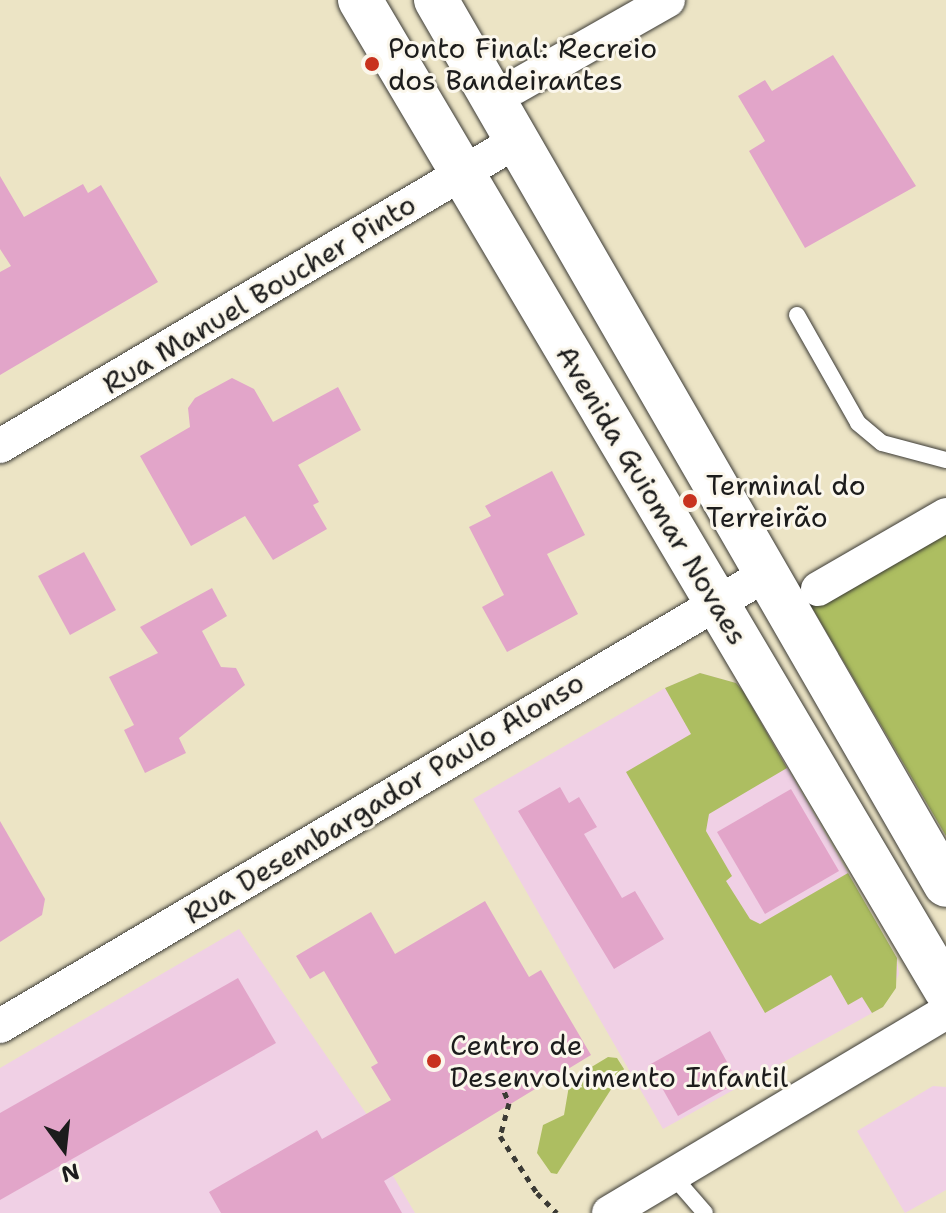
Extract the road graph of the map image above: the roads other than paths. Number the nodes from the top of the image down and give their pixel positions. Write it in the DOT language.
graph roads {
  1 [pos="360,0"];
  2 [pos="436,0"];
  3 [pos="668,0"];
  4 [pos="515,87"];
  5 [pos="517,141"];
  6 [pos="461,174"];
  7 [pos="797,315"];
  8 [pos="0,446"];
  9 [pos="946,460"];
  10 [pos="946,515"];
  11 [pos="770,572"];
  12 [pos="818,589"];
  13 [pos="717,602"];
  14 [pos="946,885"];
  15 [pos="946,990"];
  16 [pos="946,1012"];
  17 [pos="0,1026"];
  18 [pos="672,1175"];
  19 [pos="609,1213"];
  20 [pos="705,1213"];
  1 -- 6 [label="street, Avenida Guiomar Novaes"];
  2 -- 5 [label="street"];
  3 -- 4 [label="street"];
  5 -- 6 [label="street, Rua Manuel Boucher Pinto"];
  5 -- 11 [label="street"];
  6 -- 8 [label="street, Rua Manuel Boucher Pinto"];
  6 -- 13 [label="street, Avenida Guiomar Novaes"];
  7 -- 9 [label="lane"];
  10 -- 12 [label="street"];
  11 -- 13 [label="street, Rua Desembargador Paulo Alonso"];
  11 -- 14 [label="street"];
  13 -- 15 [label="street, Avenida Guiomar Novaes"];
  13 -- 17 [label="street, Rua Desembargador Paulo Alonso"];
  16 -- 18 [label="street"];
  18 -- 19 [label="street"];
  18 -- 20 [label="lane"];
}
